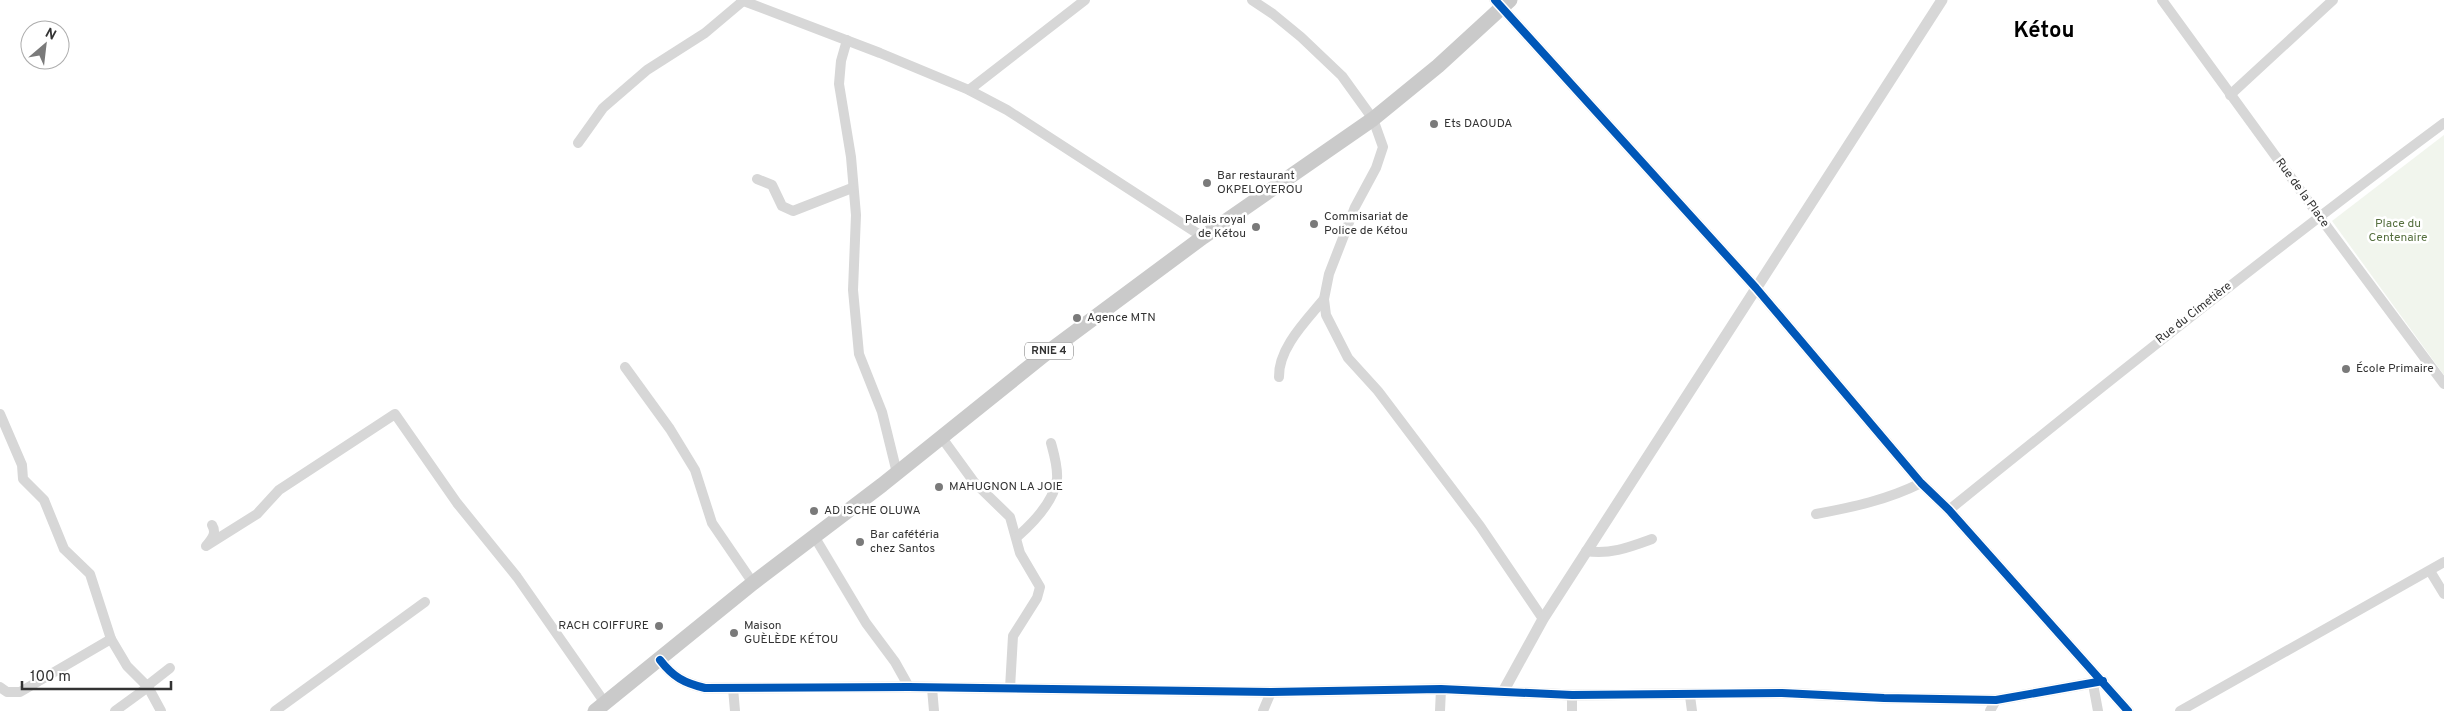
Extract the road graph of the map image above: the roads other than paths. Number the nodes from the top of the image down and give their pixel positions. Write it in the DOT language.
graph roads {
  1 [pos="742,0"];
  2 [pos="1085,0"];
  3 [pos="1252,0"];
  4 [pos="1942,0"];
  5 [pos="2162,0"];
  6 [pos="2332,0"];
  7 [pos="1502,3"];
  8 [pos="847,40"];
  9 [pos="969,90"];
  10 [pos="2230,95"];
  11 [pos="1373,119"];
  12 [pos="2444,123"];
  13 [pos="578,143"];
  14 [pos="758,179"];
  15 [pos="852,188"];
  16 [pos="2318,216"];
  17 [pos="1203,237"];
  18 [pos="1756,288"];
  19 [pos="1324,299"];
  20 [pos="625,367"];
  21 [pos="1278,377"];
  22 [pos="2444,384"];
  23 [pos="0,414"];
  24 [pos="942,438"];
  25 [pos="1051,443"];
  26 [pos="897,473"];
  27 [pos="1921,483"];
  28 [pos="1949,510"];
  29 [pos="1816,514"];
  30 [pos="212,525"];
  31 [pos="814,536"];
  32 [pos="1017,537"];
  33 [pos="1652,539"];
  34 [pos="1586,551"];
  35 [pos="2444,562"];
  36 [pos="2430,571"];
  37 [pos="753,583"];
  38 [pos="2444,594"];
  39 [pos="424,602"];
  40 [pos="1542,619"];
  41 [pos="111,639"];
  42 [pos="660,660"];
  43 [pos="170,668"];
  44 [pos="2098,682"];
  45 [pos="147,686"];
  46 [pos="0,687"];
  47 [pos="909,687"];
  48 [pos="733,688"];
  49 [pos="932,688"];
  50 [pos="1010,688"];
  51 [pos="1441,689"];
  52 [pos="1504,690"];
  53 [pos="1271,692"];
  54 [pos="1572,695"];
  55 [pos="1690,696"];
  56 [pos="1996,700"];
  57 [pos="600,707"];
  58 [pos="115,711"];
  59 [pos="161,711"];
  60 [pos="275,711"];
  61 [pos="735,711"];
  62 [pos="934,711"];
  63 [pos="1263,711"];
  64 [pos="1440,711"];
  65 [pos="1572,711"];
  66 [pos="1692,711"];
  67 [pos="1990,711"];
  68 [pos="2098,711"];
  69 [pos="2128,711"];
  70 [pos="2180,711"];
  1 -- 8 [label="street"];
  1 -- 13 [label="street"];
  2 -- 9 [label="street"];
  3 -- 11 [label="street"];
  4 -- 18 [label="street"];
  5 -- 10 [label="street, Rue de la Place"];
  6 -- 10 [label="street"];
  7 -- 11 [label="main road, RNIE 4"];
  7 -- 18 [label="street"];
  8 -- 9 [label="street"];
  8 -- 15 [label="street"];
  9 -- 17 [label="street"];
  10 -- 16 [label="street, Rue de la Place"];
  11 -- 17 [label="main road, RNIE 4"];
  11 -- 19 [label="street"];
  12 -- 16 [label="street, Rue du Cimetière"];
  14 -- 15 [label="street"];
  15 -- 26 [label="street"];
  16 -- 22 [label="street, Rue de la Place"];
  16 -- 28 [label="street, Rue du Cimetière"];
  17 -- 24 [label="main road, RNIE 4"];
  18 -- 27 [label="street"];
  18 -- 34 [label="street"];
  19 -- 21 [label="street"];
  19 -- 40 [label="street"];
  20 -- 37 [label="street"];
  23 -- 41 [label="street"];
  24 -- 26 [label="main road, RNIE 4"];
  24 -- 32 [label="street"];
  25 -- 32 [label="street"];
  26 -- 31 [label="main road, RNIE 4"];
  27 -- 28 [label="street"];
  27 -- 29 [label="street"];
  28 -- 44 [label="street"];
  30 -- 57 [label="street"];
  31 -- 37 [label="main road, RNIE 4"];
  31 -- 47 [label="street"];
  32 -- 50 [label="street"];
  33 -- 34 [label="street"];
  34 -- 40 [label="street"];
  35 -- 36 [label="street"];
  36 -- 38 [label="street"];
  36 -- 70 [label="street"];
  37 -- 42 [label="main road, RNIE 4"];
  39 -- 60 [label="street"];
  40 -- 52 [label="street"];
  41 -- 45 [label="street"];
  41 -- 46 [label="street"];
  42 -- 48 [label="street"];
  42 -- 57 [label="main road, RNIE 4"];
  43 -- 45 [label="street"];
  44 -- 56 [label="street"];
  44 -- 68 [label="street"];
  44 -- 69 [label="street"];
  45 -- 58 [label="street"];
  45 -- 59 [label="street"];
  47 -- 48 [label="street"];
  47 -- 49 [label="street"];
  48 -- 61 [label="street"];
  49 -- 50 [label="street"];
  49 -- 62 [label="street"];
  50 -- 53 [label="street"];
  51 -- 52 [label="street"];
  51 -- 53 [label="street"];
  51 -- 64 [label="street"];
  52 -- 54 [label="street"];
  53 -- 63 [label="street"];
  54 -- 55 [label="street"];
  54 -- 65 [label="street"];
  55 -- 56 [label="street"];
  55 -- 66 [label="street"];
  56 -- 67 [label="street"];
}
